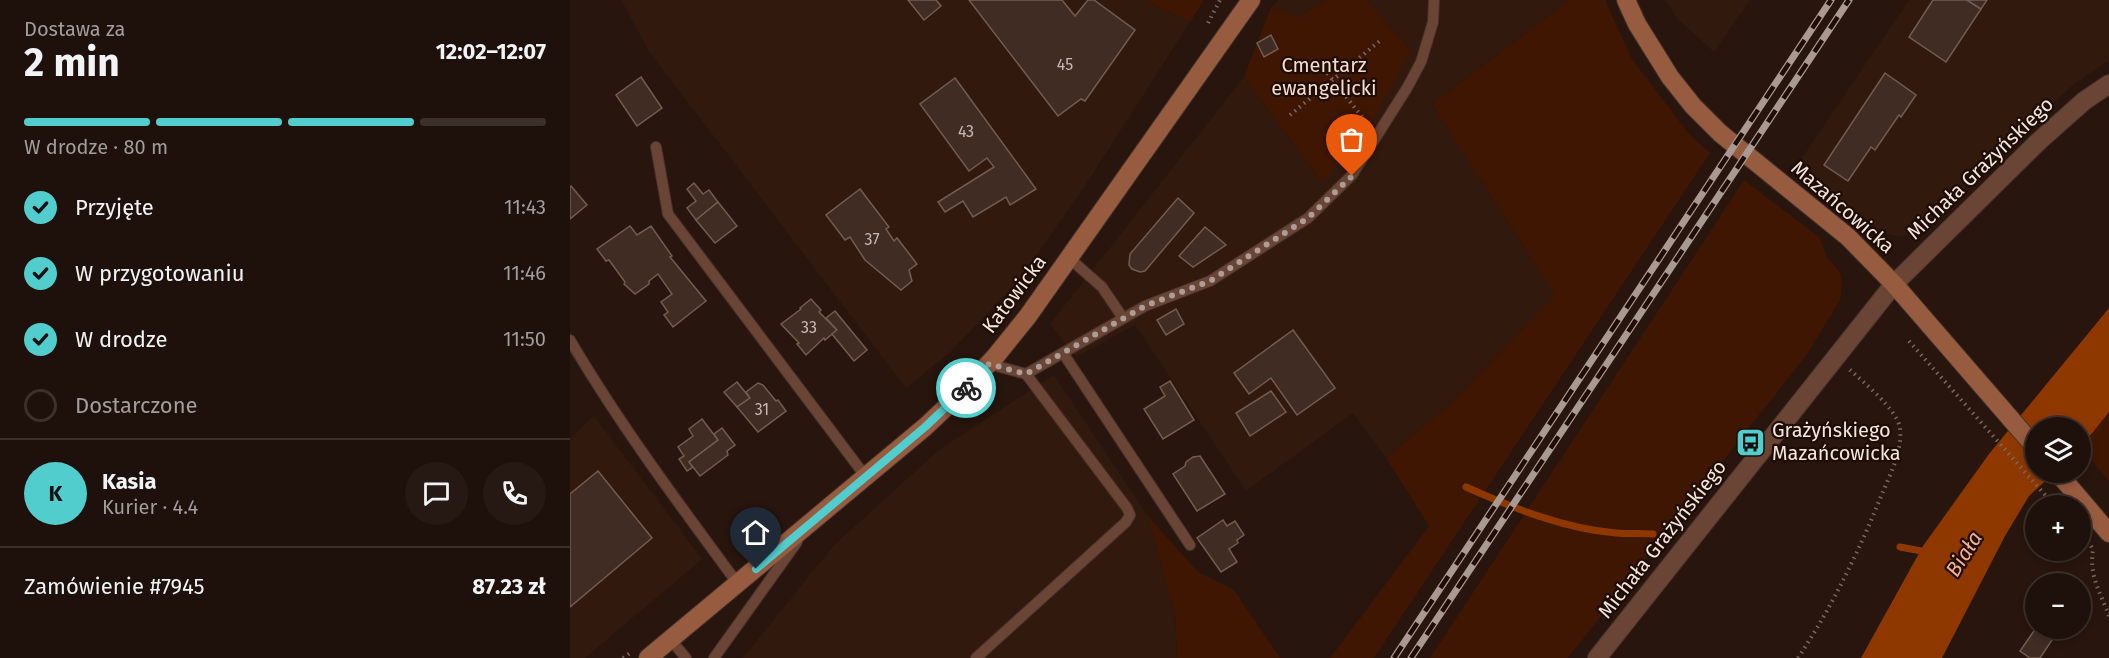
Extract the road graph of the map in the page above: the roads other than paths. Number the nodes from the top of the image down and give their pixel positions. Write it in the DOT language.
graph roads {
  1 [pos="1251,0"];
  2 [pos="1434,0"];
  3 [pos="1626,0"];
  4 [pos="2109,84"];
  5 [pos="656,147"];
  6 [pos="1069,258"];
  7 [pos="1894,284"];
  8 [pos="1123,318"];
  9 [pos="570,340"];
  10 [pos="1063,353"];
  11 [pos="989,364"];
  12 [pos="1026,374"];
  13 [pos="2025,435"];
  14 [pos="866,477"];
  15 [pos="2066,483"];
  16 [pos="809,524"];
  17 [pos="2109,533"];
  18 [pos="1191,545"];
  19 [pos="738,584"];
  20 [pos="670,639"];
  21 [pos="640,654"];
  22 [pos="686,658"];
  23 [pos="714,658"];
  24 [pos="976,658"];
  25 [pos="1597,658"];
  1 -- 6 [label="street, Katowicka"];
  2 -- 8 [label="lane"];
  3 -- 7 [label="street, Mazańcowicka"];
  4 -- 7 [label="street, Michała Grażyńskiego"];
  5 -- 14 [label="lane"];
  6 -- 8 [label="lane"];
  6 -- 11 [label="street, Katowicka"];
  7 -- 13 [label="street, Mazańcowicka"];
  7 -- 25 [label="street, Michała Grażyńskiego"];
  8 -- 10 [label="lane"];
  9 -- 19 [label="lane"];
  10 -- 12 [label="lane"];
  10 -- 18 [label="lane"];
  11 -- 12 [label="lane"];
  11 -- 14 [label="street, Katowicka"];
  12 -- 24 [label="lane"];
  14 -- 16 [label="street, Katowicka"];
  15 -- 17 [label="street"];
  16 -- 19 [label="street, Katowicka"];
  16 -- 23 [label="lane"];
  19 -- 20 [label="street, Katowicka"];
  20 -- 21 [label="street, Katowicka"];
  20 -- 22 [label="lane"];
}
